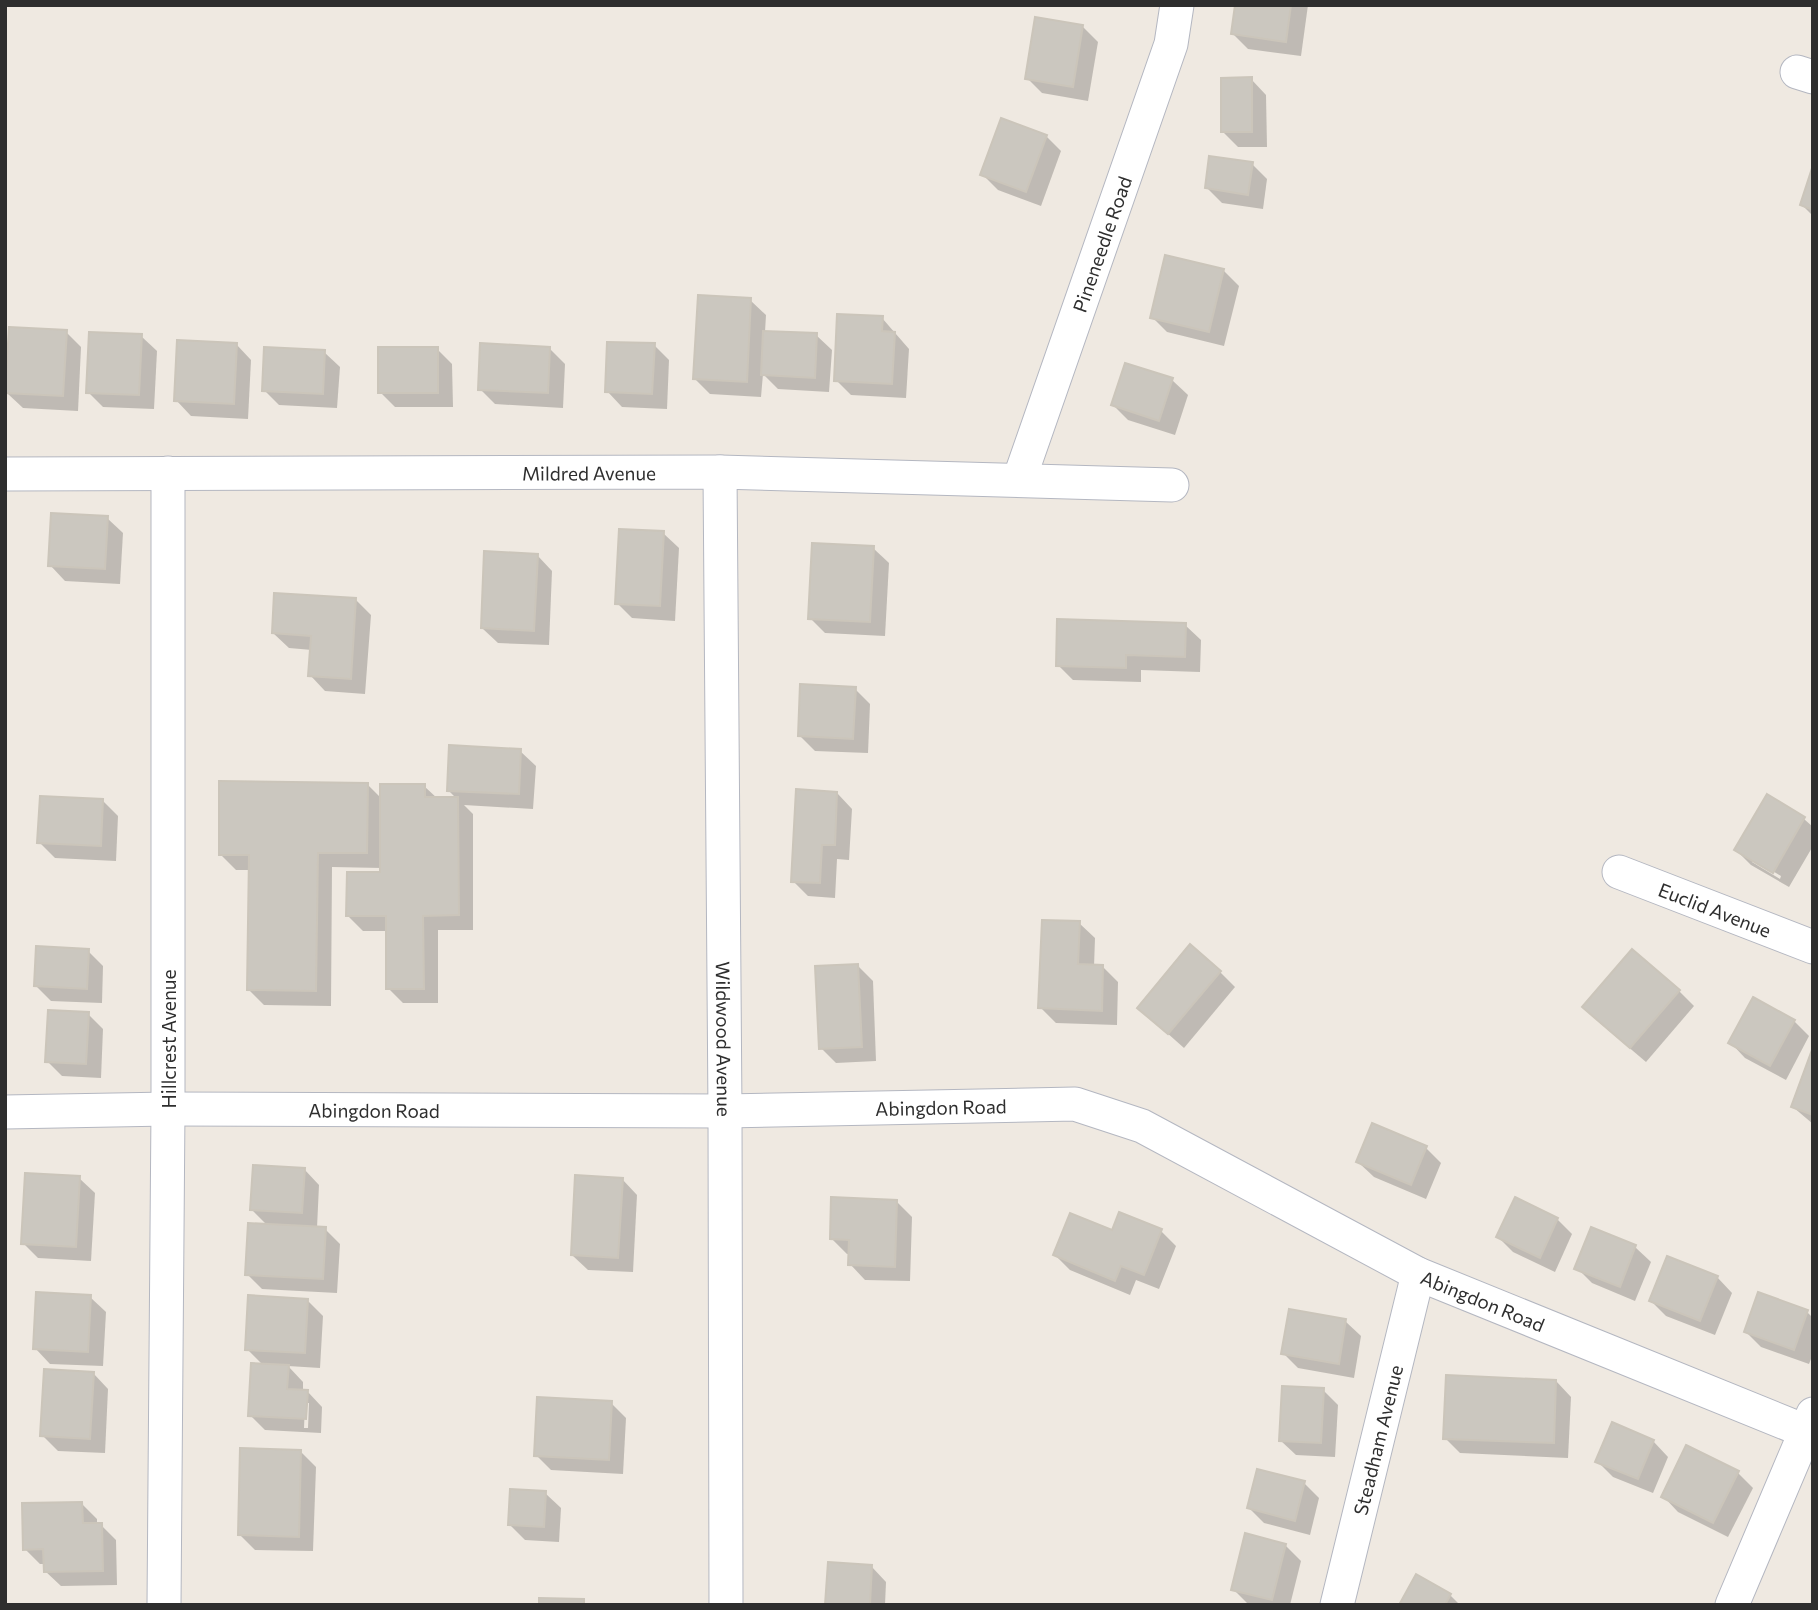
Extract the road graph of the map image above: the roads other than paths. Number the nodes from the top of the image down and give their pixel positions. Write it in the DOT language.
graph roads {
  1 [pos="1177,5"];
  2 [pos="720,472"];
  3 [pos="168,473"];
  4 [pos="5,474"];
  5 [pos="1019,480"];
  6 [pos="1172,485"];
  7 [pos="1619,872"];
  8 [pos="1813,947"];
  9 [pos="168,1109"];
  10 [pos="725,1111"];
  11 [pos="5,1112"];
  12 [pos="1418,1274"];
  13 [pos="1809,1423"];
  14 [pos="164,1605"];
  15 [pos="726,1605"];
  16 [pos="1337,1605"];
  17 [pos="1732,1605"];
  1 -- 5 [label="street, Pineneedle Road"];
  2 -- 3 [label="street, Mildred Avenue"];
  2 -- 5 [label="street, Mildred Avenue"];
  2 -- 10 [label="street, Wildwood Avenue"];
  3 -- 4 [label="street, Mildred Avenue"];
  3 -- 9 [label="street, Hillcrest Avenue"];
  5 -- 6 [label="street, Mildred Avenue"];
  7 -- 8 [label="street, Euclid Avenue"];
  9 -- 10 [label="street, Abingdon Road"];
  9 -- 11 [label="street, Abingdon Road"];
  9 -- 14 [label="street, Hillcrest Avenue"];
  10 -- 12 [label="street, Abingdon Road"];
  10 -- 15 [label="street, Wildwood Avenue"];
  12 -- 13 [label="street, Abingdon Road"];
  12 -- 16 [label="street, Steadham Avenue"];
  13 -- 17 [label="street"];
}
